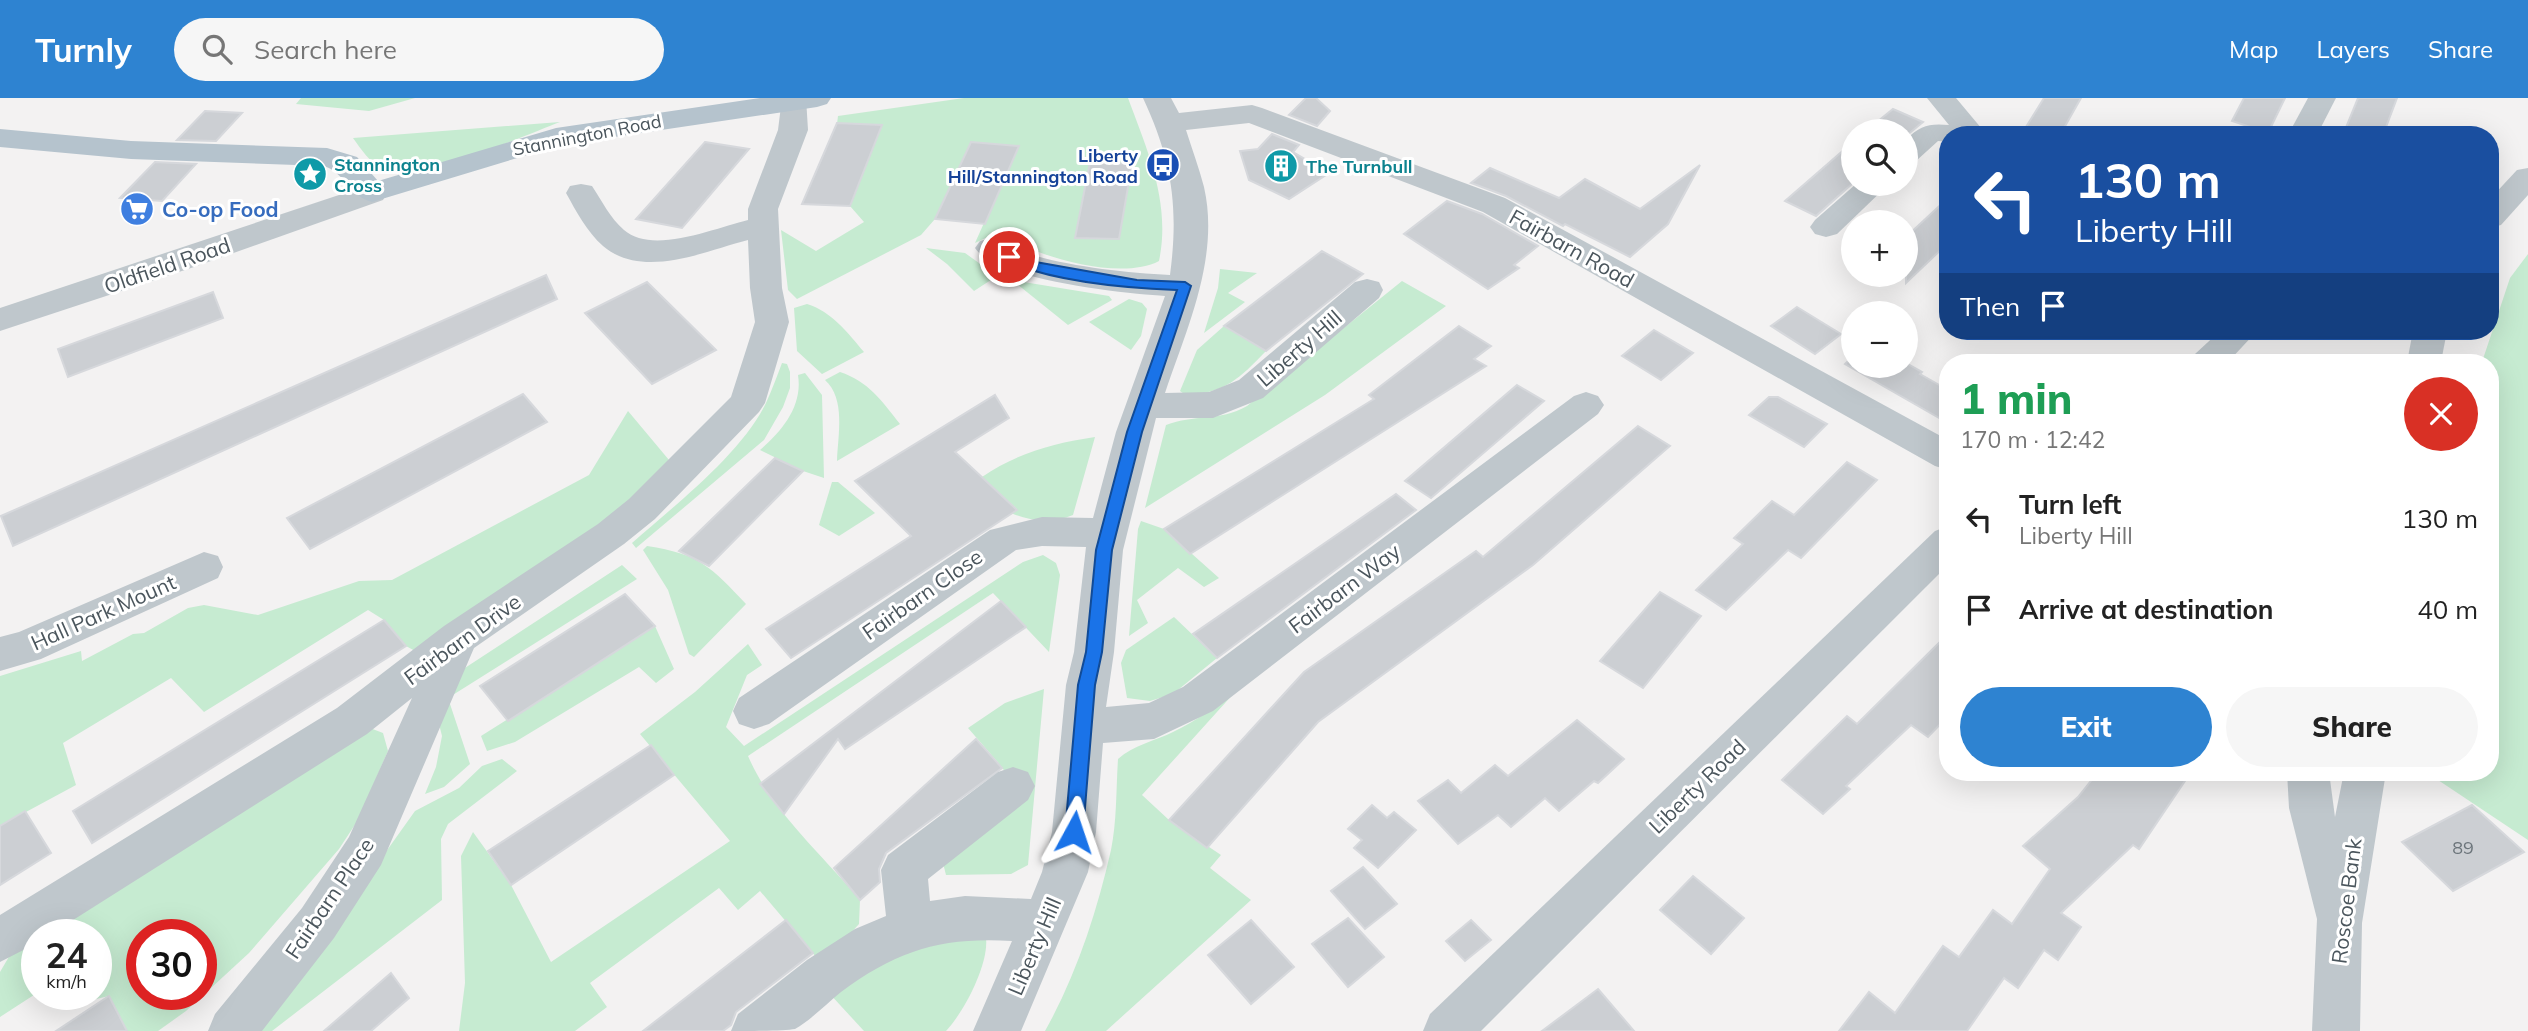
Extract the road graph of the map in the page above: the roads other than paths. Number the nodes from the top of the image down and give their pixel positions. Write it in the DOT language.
graph roads {
  1 [pos="1941,98"];
  2 [pos="2322,98"];
  3 [pos="805,100"];
  4 [pos="741,103"];
  5 [pos="1163,110"];
  6 [pos="1965,126"];
  7 [pos="2307,126"];
  8 [pos="1939,133"];
  9 [pos="0,138"];
  10 [pos="1918,144"];
  11 [pos="2528,177"];
  12 [pos="372,193"];
  13 [pos="581,193"];
  14 [pos="1861,196"];
  15 [pos="2499,208"];
  16 [pos="762,226"];
  17 [pos="1826,228"];
  18 [pos="991,248"];
  19 [pos="1185,286"];
  20 [pos="1367,290"];
  21 [pos="0,320"];
  22 [pos="2230,340"];
  23 [pos="2216,354"];
  24 [pos="1586,405"];
  25 [pos="1144,406"];
  26 [pos="1939,452"];
  27 [pos="1108,534"];
  28 [pos="1939,550"];
  29 [pos="204,567"];
  30 [pos="458,638"];
  31 [pos="0,654"];
  32 [pos="754,710"];
  33 [pos="1083,727"];
  34 [pos="2309,781"];
  35 [pos="2363,781"];
  36 [pos="1013,786"];
  37 [pos="1045,921"];
  38 [pos="2339,923"];
  39 [pos="910,929"];
  40 [pos="0,940"];
  41 [pos="232,1031"];
  42 [pos="755,1031"];
  43 [pos="997,1031"];
  44 [pos="1447,1031"];
  45 [pos="2336,1031"];
  1 -- 6 [label="street"];
  2 -- 7 [label="street"];
  3 -- 4 [label="main road, Stannington Road"];
  3 -- 16 [label="street, Fairbarn Drive"];
  4 -- 12 [label="main road, Stannington Road"];
  5 -- 19 [label="street, Liberty Hill"];
  5 -- 26 [label="street, Fairbarn Road"];
  8 -- 10 [label="street"];
  9 -- 12 [label="main road"];
  11 -- 15 [label="street"];
  12 -- 21 [label="street, Oldfield Road"];
  13 -- 16 [label="street"];
  14 -- 17 [label="street"];
  16 -- 30 [label="street, Fairbarn Drive"];
  18 -- 19 [label="street"];
  19 -- 25 [label="street, Liberty Hill"];
  20 -- 25 [label="street, Liberty Hill"];
  22 -- 23 [label="street"];
  24 -- 33 [label="street, Fairbarn Way"];
  25 -- 27 [label="street, Liberty Hill"];
  27 -- 32 [label="street, Fairbarn Close"];
  27 -- 33 [label="street, Liberty Hill"];
  28 -- 44 [label="street, Liberty Road"];
  29 -- 31 [label="street, Hall Park Mount"];
  30 -- 40 [label="street, Fairbarn Drive"];
  30 -- 41 [label="street, Fairbarn Place"];
  33 -- 37 [label="street, Liberty Hill"];
  34 -- 38 [label="street"];
  35 -- 38 [label="street, Roscoe Bank"];
  36 -- 39 [label="street"];
  37 -- 39 [label="street"];
  37 -- 43 [label="street, Liberty Hill"];
  38 -- 45 [label="street, Roscoe Bank"];
  39 -- 42 [label="street"];
}
